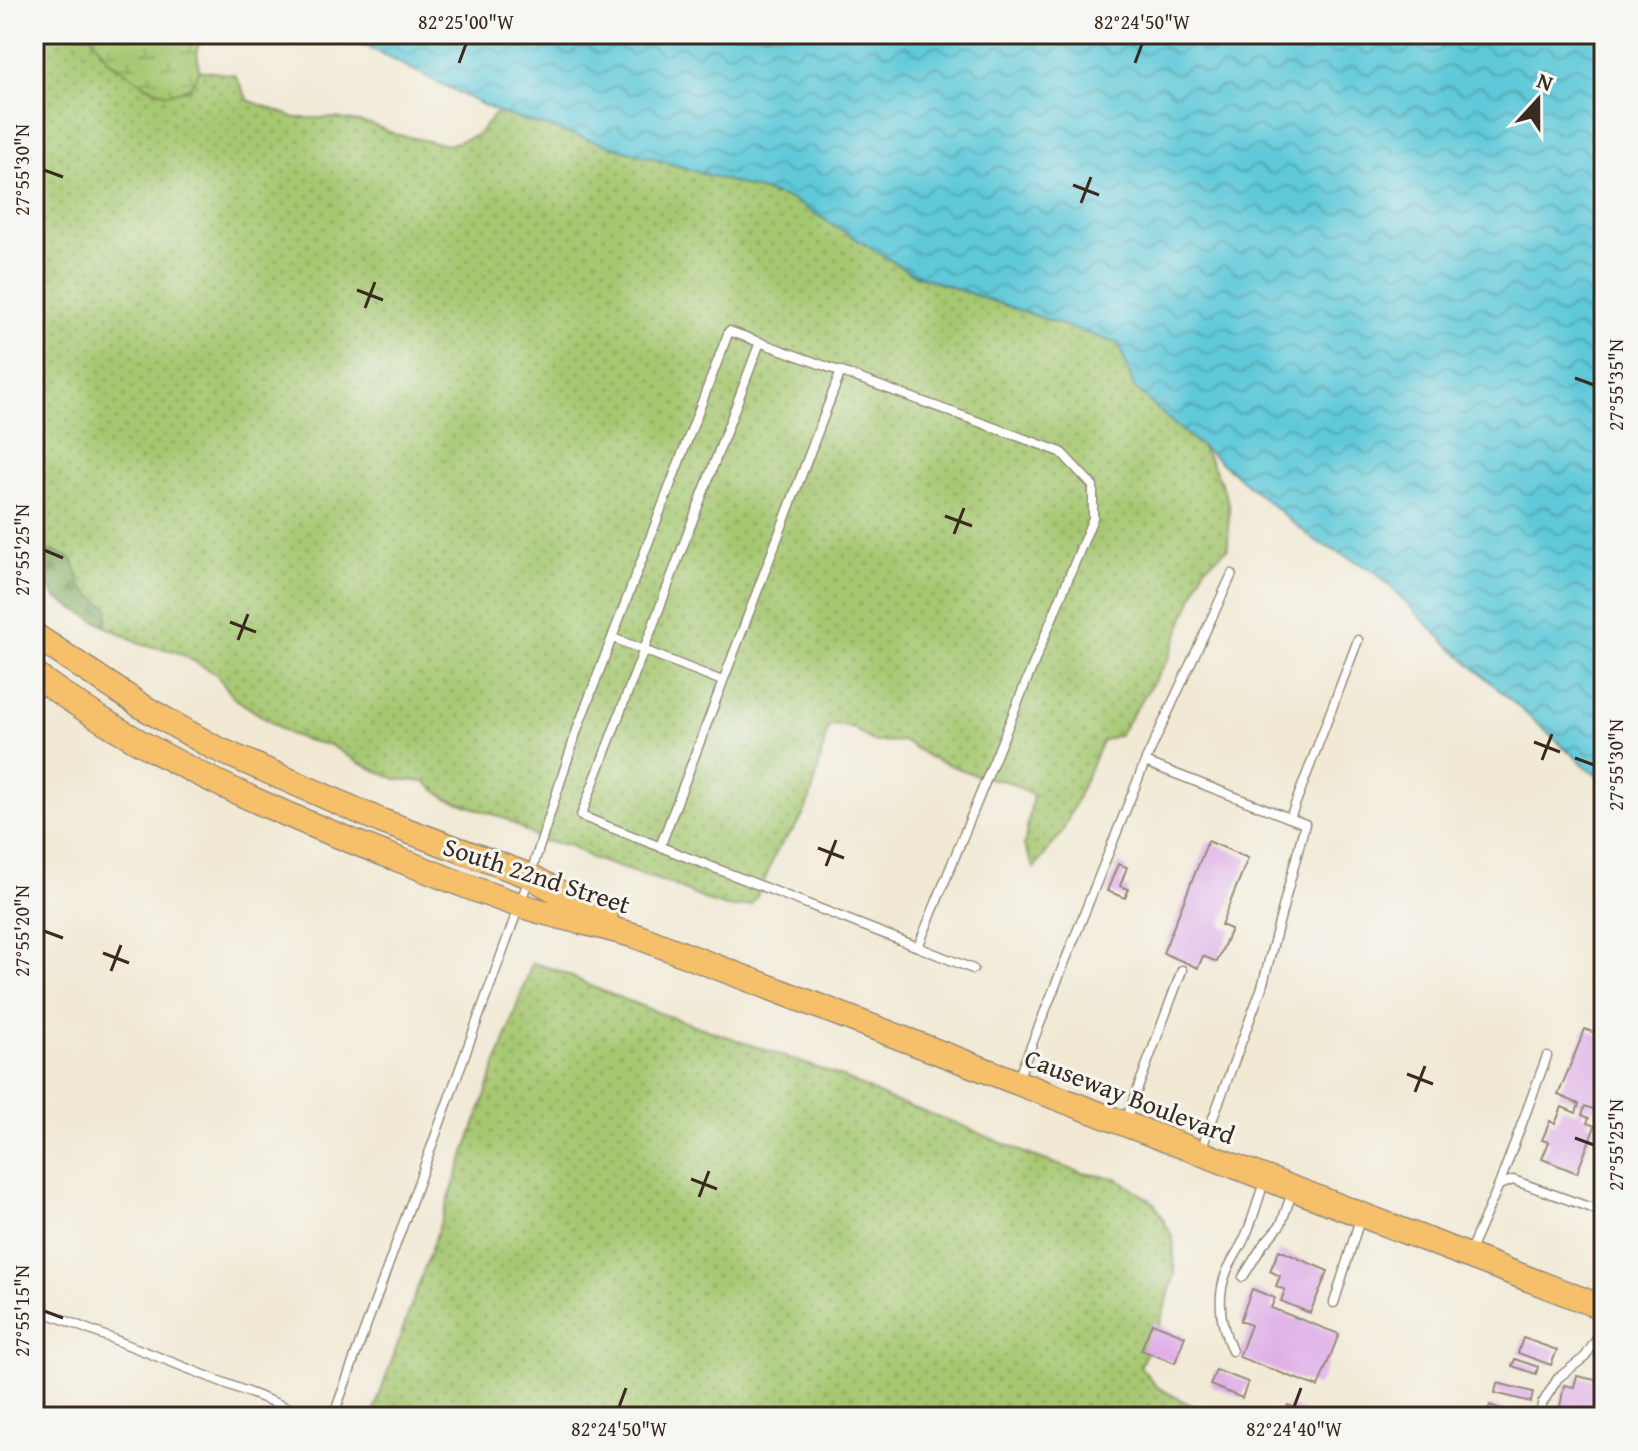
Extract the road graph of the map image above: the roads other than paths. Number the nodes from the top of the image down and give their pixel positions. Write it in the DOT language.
graph roads {
  1 [pos="760,342"];
  2 [pos="841,371"];
  3 [pos="1232,574"];
  4 [pos="34,635"];
  5 [pos="613,638"];
  6 [pos="1358,640"];
  7 [pos="644,649"];
  8 [pos="34,674"];
  9 [pos="722,681"];
  10 [pos="1145,762"];
  11 [pos="1290,818"];
  12 [pos="660,847"];
  13 [pos="530,876"];
  14 [pos="520,905"];
  15 [pos="636,936"];
  16 [pos="918,947"];
  17 [pos="973,969"];
  18 [pos="1182,970"];
  19 [pos="1547,1056"];
  20 [pos="1017,1082"];
  21 [pos="1124,1123"];
  22 [pos="1200,1153"];
  23 [pos="1266,1178"];
  24 [pos="1499,1185"];
  25 [pos="1293,1189"];
  26 [pos="1597,1210"];
  27 [pos="1362,1215"];
  28 [pos="1467,1255"];
  29 [pos="1243,1277"];
  30 [pos="1334,1303"];
  31 [pos="34,1308"];
  32 [pos="1604,1308"];
  33 [pos="1604,1328"];
  34 [pos="1232,1351"];
  35 [pos="311,1417"];
  36 [pos="333,1417"];
  37 [pos="1540,1417"];
  1 -- 2 [label="lane"];
  1 -- 5 [label="lane"];
  1 -- 7 [label="lane"];
  2 -- 9 [label="lane"];
  2 -- 16 [label="lane"];
  3 -- 10 [label="lane"];
  4 -- 13 [label="main road, South 22nd Street"];
  5 -- 7 [label="lane"];
  5 -- 13 [label="lane"];
  6 -- 11 [label="lane"];
  7 -- 9 [label="lane"];
  7 -- 12 [label="lane"];
  8 -- 14 [label="main road, South 22nd Street"];
  9 -- 12 [label="lane"];
  10 -- 11 [label="lane"];
  10 -- 20 [label="lane"];
  11 -- 22 [label="lane"];
  12 -- 16 [label="lane"];
  13 -- 14 [label="lane"];
  13 -- 15 [label="main road, South 22nd Street"];
  14 -- 15 [label="main road, South 22nd Street"];
  14 -- 36 [label="lane"];
  15 -- 20 [label="main road, Causeway Boulevard"];
  16 -- 17 [label="lane"];
  18 -- 21 [label="lane"];
  19 -- 24 [label="lane"];
  20 -- 21 [label="main road, Causeway Boulevard"];
  21 -- 22 [label="main road, Causeway Boulevard"];
  22 -- 23 [label="main road, Causeway Boulevard"];
  23 -- 25 [label="main road, Causeway Boulevard"];
  23 -- 34 [label="lane"];
  24 -- 26 [label="lane"];
  24 -- 28 [label="lane"];
  25 -- 27 [label="main road, Causeway Boulevard"];
  25 -- 29 [label="lane"];
  27 -- 28 [label="main road, Causeway Boulevard"];
  27 -- 30 [label="lane"];
  28 -- 32 [label="main road, Causeway Boulevard"];
  31 -- 35 [label="lane"];
  33 -- 37 [label="lane"];
}
